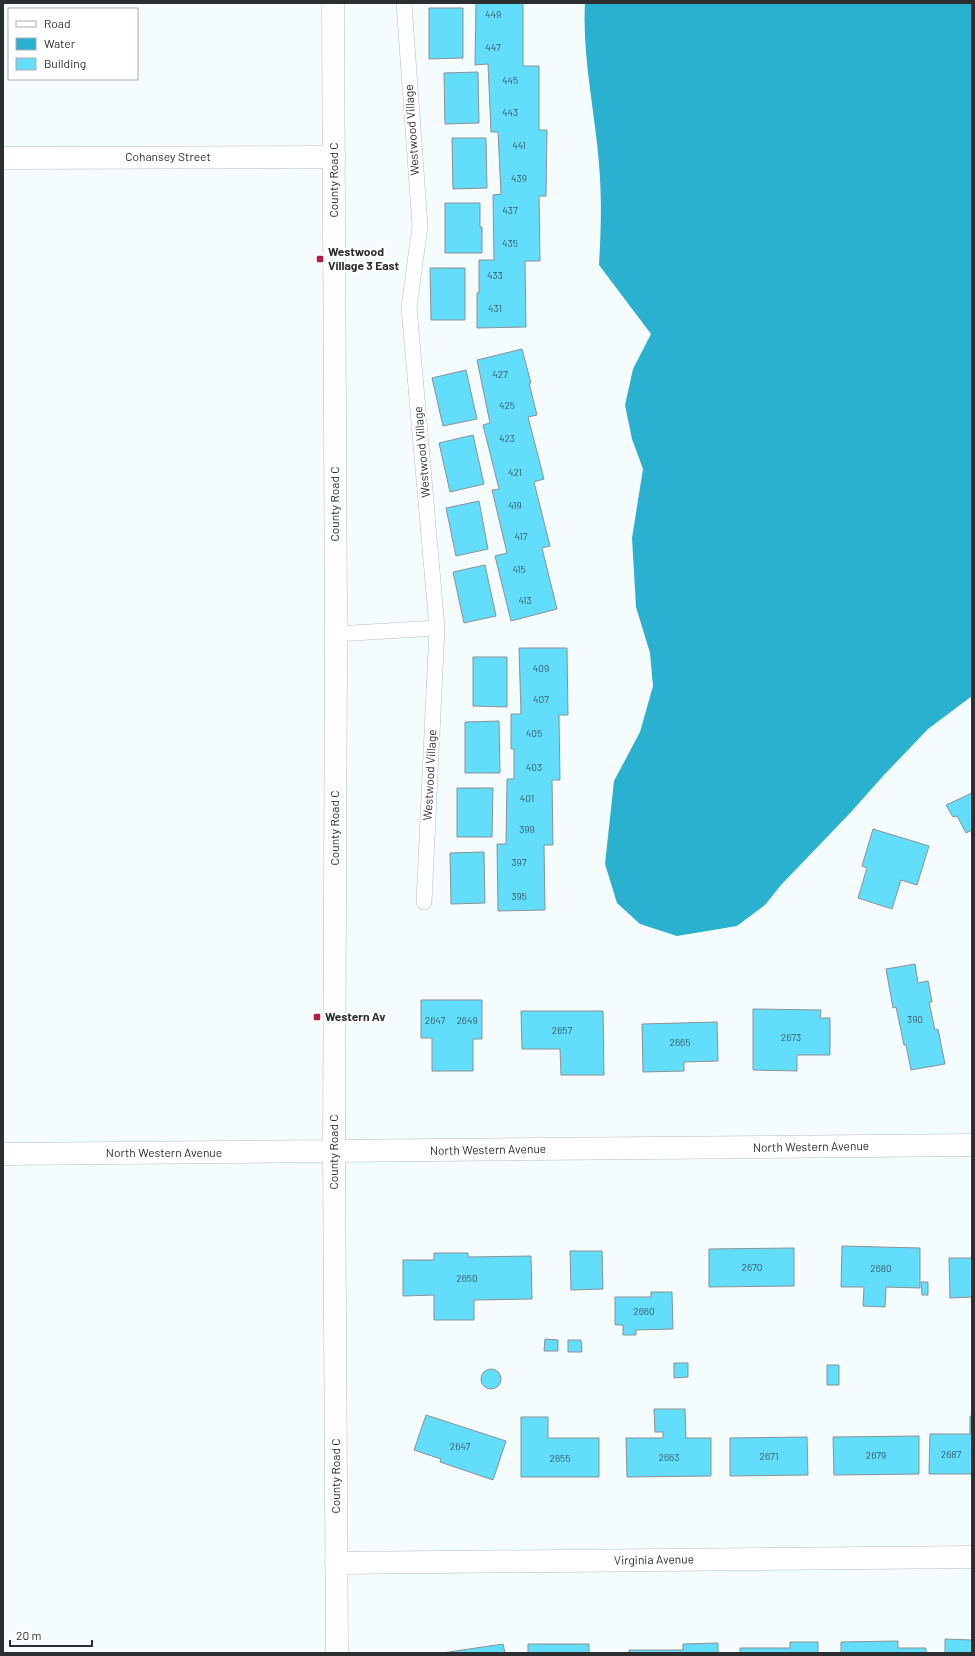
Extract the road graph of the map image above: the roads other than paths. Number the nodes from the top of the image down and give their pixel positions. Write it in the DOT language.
graph roads {
  1 [pos="333,3"];
  2 [pos="404,3"];
  3 [pos="334,157"];
  4 [pos="3,158"];
  5 [pos="437,628"];
  6 [pos="336,634"];
  7 [pos="424,902"];
  8 [pos="972,1145"];
  9 [pos="334,1152"];
  10 [pos="3,1154"];
  11 [pos="972,1557"];
  12 [pos="336,1563"];
  13 [pos="337,1653"];
  1 -- 3 [label="street, County Road C"];
  2 -- 5 [label="lane, Westwood Village"];
  3 -- 4 [label="street, Cohansey Street"];
  3 -- 6 [label="street, County Road C"];
  5 -- 6 [label="lane"];
  5 -- 7 [label="lane, Westwood Village"];
  6 -- 9 [label="street, County Road C"];
  8 -- 9 [label="street, North Western Avenue"];
  9 -- 10 [label="street, North Western Avenue"];
  9 -- 12 [label="street, County Road C"];
  11 -- 12 [label="street, Virginia Avenue"];
  12 -- 13 [label="street, County Road C"];
}
